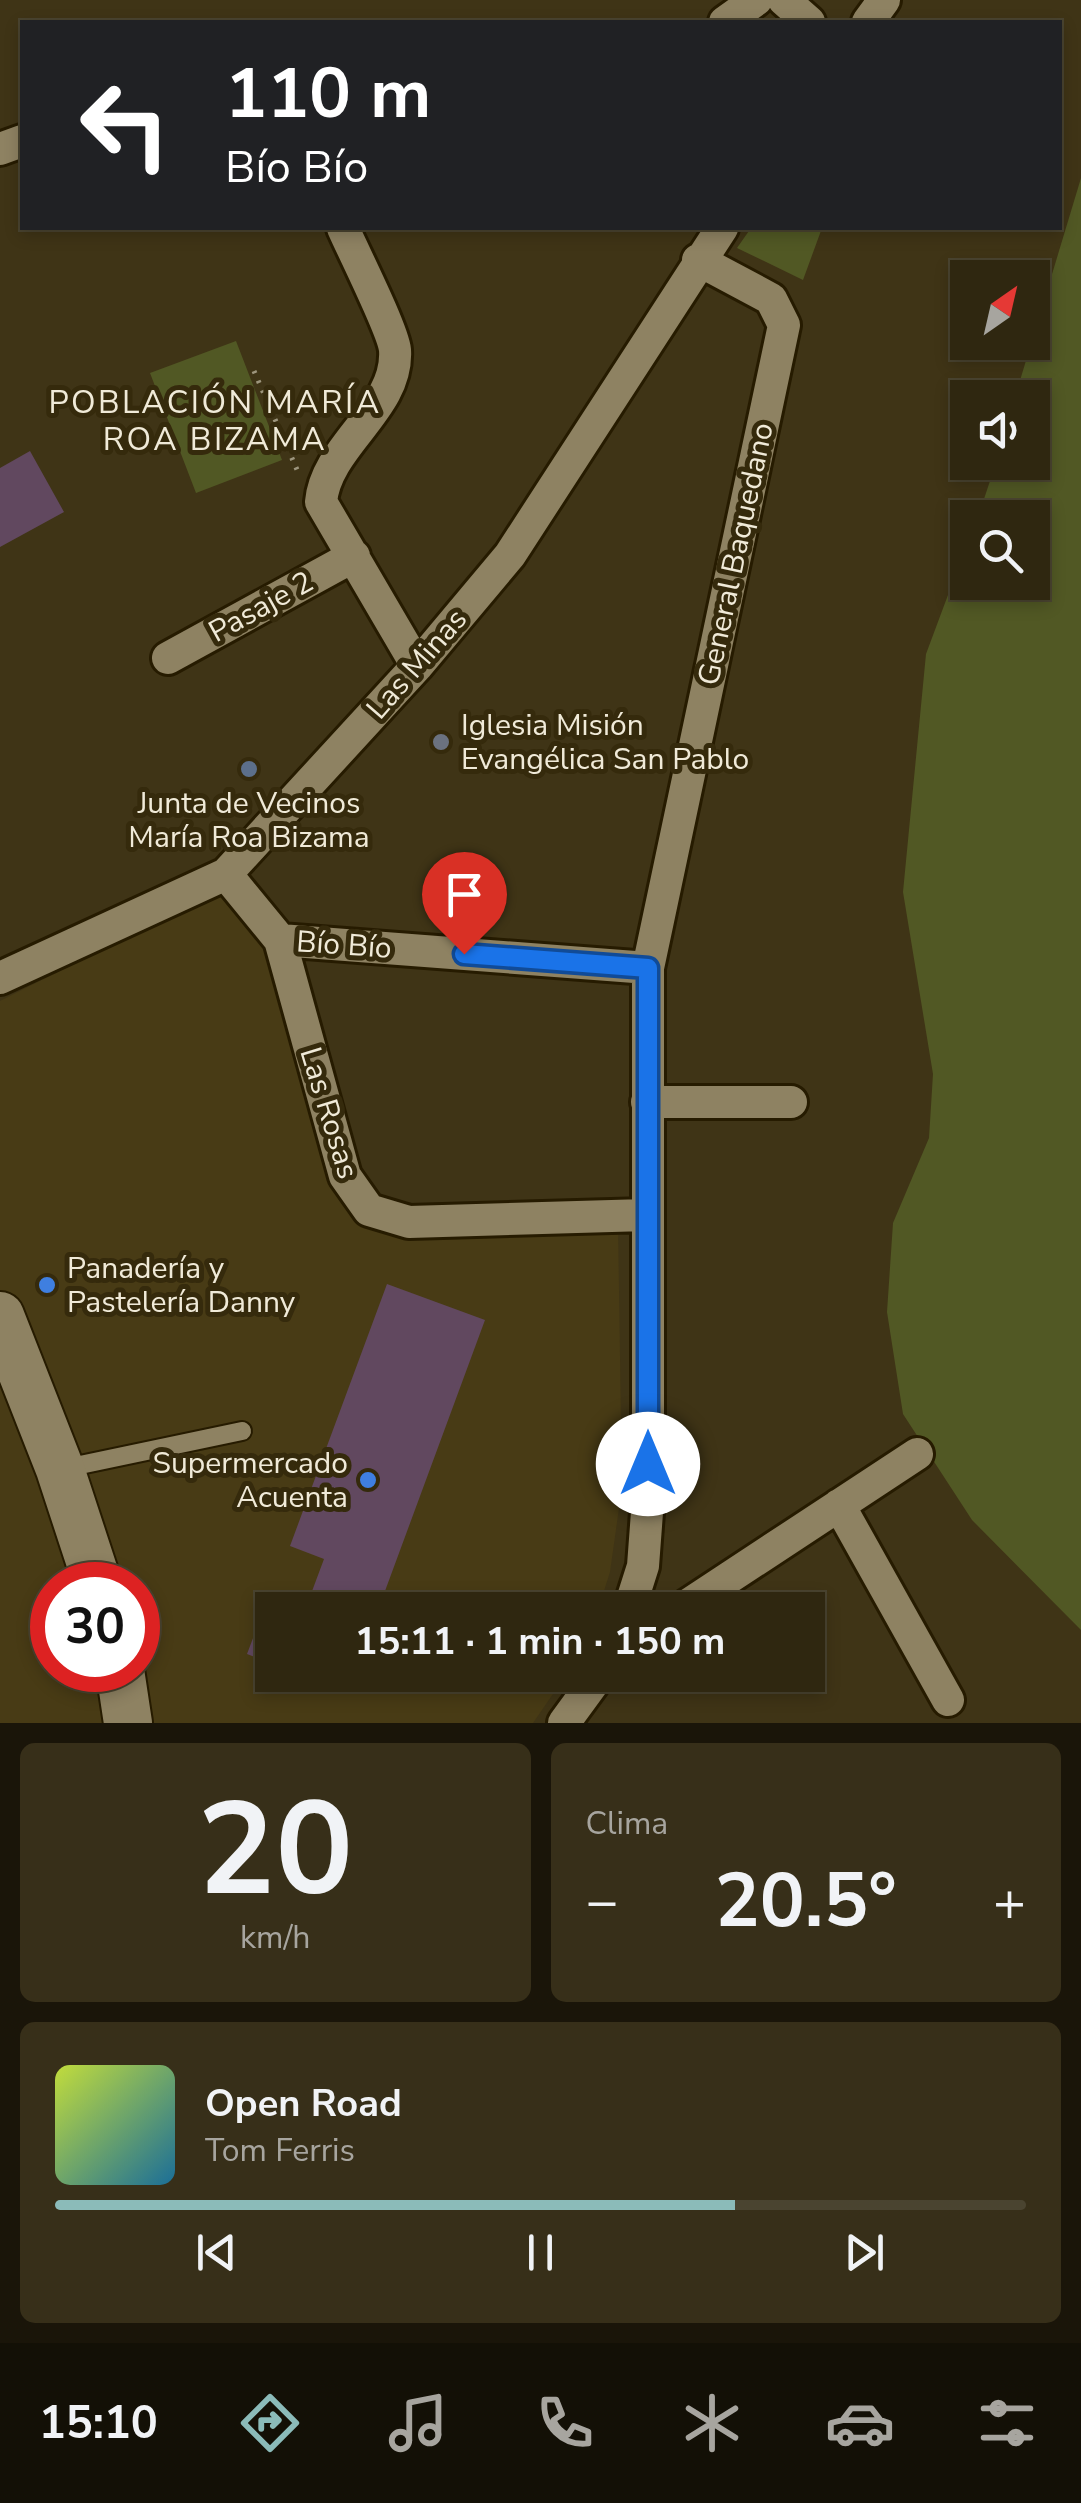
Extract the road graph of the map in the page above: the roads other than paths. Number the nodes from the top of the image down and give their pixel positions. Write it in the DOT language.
graph roads {
  1 [pos="756,0"];
  2 [pos="784,0"];
  3 [pos="728,20"];
  4 [pos="806,20"];
  5 [pos="343,230"];
  6 [pos="720,230"];
  7 [pos="698,260"];
  8 [pos="354,556"];
  9 [pos="168,658"];
  10 [pos="417,666"];
  11 [pos="226,874"];
  12 [pos="280,940"];
  13 [pos="648,968"];
  14 [pos="0,978"];
  15 [pos="647,1102"];
  16 [pos="791,1102"];
  17 [pos="646,1215"];
  18 [pos="0,1316"];
  19 [pos="242,1431"];
  20 [pos="917,1454"];
  21 [pos="60,1470"];
  22 [pos="839,1505"];
  23 [pos="90,1562"];
  24 [pos="634,1592"];
  25 [pos="707,1592"];
  26 [pos="123,1692"];
  27 [pos="587,1692"];
  28 [pos="948,1700"];
  29 [pos="128,1723"];
  30 [pos="564,1723"];
  1 -- 3 [label="street"];
  2 -- 4 [label="street"];
  5 -- 8 [label="street"];
  6 -- 7 [label="street, Las Minas"];
  7 -- 10 [label="street, Las Minas"];
  7 -- 13 [label="street, General Baquedano"];
  8 -- 9 [label="street, Pasaje 2"];
  8 -- 10 [label="street"];
  10 -- 11 [label="street, Las Minas"];
  11 -- 12 [label="street, Las Rosas"];
  11 -- 14 [label="street, Las Minas"];
  12 -- 13 [label="street, Bío Bío"];
  12 -- 17 [label="street, Las Rosas"];
  13 -- 15 [label="street, General Baquedano"];
  15 -- 16 [label="street"];
  15 -- 17 [label="street, General Baquedano"];
  17 -- 24 [label="street, General Baquedano"];
  18 -- 21 [label="main road"];
  19 -- 21 [label="lane"];
  20 -- 22 [label="street"];
  21 -- 23 [label="main road"];
  22 -- 25 [label="street"];
  22 -- 28 [label="street"];
  26 -- 29 [label="main road"];
  27 -- 30 [label="street"];
}
